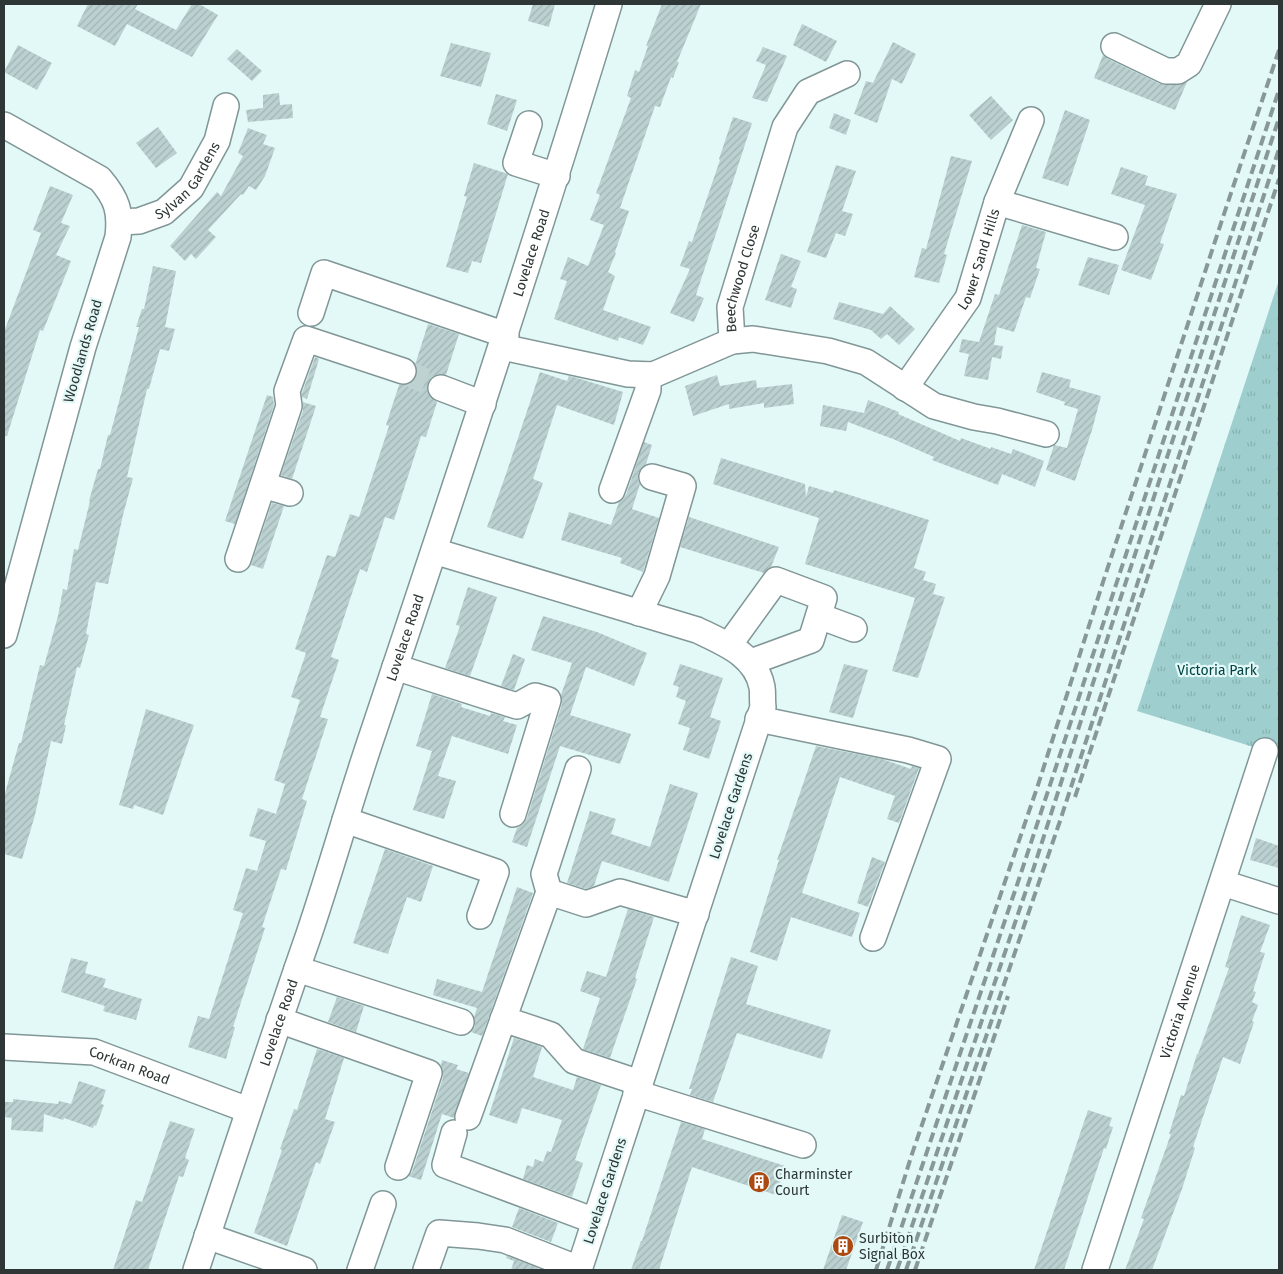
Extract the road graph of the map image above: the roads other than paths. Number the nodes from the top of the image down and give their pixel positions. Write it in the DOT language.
graph roads {
  1 [pos="609,4"];
  2 [pos="1218,4"];
  3 [pos="1114,46"];
  4 [pos="847,74"];
  5 [pos="226,106"];
  6 [pos="1031,120"];
  7 [pos="4,124"];
  8 [pos="529,124"];
  9 [pos="557,176"];
  10 [pos="997,202"];
  11 [pos="120,222"];
  12 [pos="1115,238"];
  13 [pos="311,314"];
  14 [pos="504,341"];
  15 [pos="732,341"];
  16 [pos="403,371"];
  17 [pos="648,375"];
  18 [pos="441,388"];
  19 [pos="905,388"];
  20 [pos="483,404"];
  21 [pos="1046,434"];
  22 [pos="652,477"];
  23 [pos="263,484"];
  24 [pos="612,490"];
  25 [pos="290,493"];
  26 [pos="434,551"];
  27 [pos="238,559"];
  28 [pos="8,604"];
  29 [pos="639,613"];
  30 [pos="819,616"];
  31 [pos="854,629"];
  32 [pos="4,634"];
  33 [pos="729,645"];
  34 [pos="751,662"];
  35 [pos="395,667"];
  36 [pos="758,719"];
  37 [pos="1265,751"];
  38 [pos="578,769"];
  39 [pos="513,814"];
  40 [pos="345,820"];
  41 [pos="1222,883"];
  42 [pos="549,892"];
  43 [pos="1279,900"];
  44 [pos="696,914"];
  45 [pos="480,916"];
  46 [pos="873,938"];
  47 [pos="297,969"];
  48 [pos="279,1020"];
  49 [pos="503,1020"];
  50 [pos="461,1022"];
  51 [pos="4,1047"];
  52 [pos="638,1088"];
  53 [pos="248,1110"];
  54 [pos="803,1145"];
  55 [pos="398,1167"];
  56 [pos="382,1204"];
  57 [pos="595,1220"];
  58 [pos="207,1236"];
  59 [pos="196,1270"];
  60 [pos="304,1270"];
  61 [pos="360,1270"];
  62 [pos="426,1270"];
  63 [pos="579,1270"];
  64 [pos="1095,1270"];
  1 -- 9 [label="street, Lovelace Road"];
  2 -- 3 [label="street"];
  4 -- 15 [label="street, Beechwood Close"];
  5 -- 11 [label="street, Sylvan Gardens"];
  6 -- 10 [label="street, Lower Sand Hills"];
  7 -- 11 [label="street, Woodlands Road"];
  8 -- 9 [label="street"];
  9 -- 14 [label="street, Lovelace Road"];
  10 -- 12 [label="street"];
  10 -- 19 [label="street, Lower Sand Hills"];
  11 -- 28 [label="street, Woodlands Road"];
  13 -- 14 [label="street, Beechwood Close"];
  14 -- 17 [label="street, Beechwood Close"];
  14 -- 20 [label="street, Lovelace Road"];
  15 -- 17 [label="street, Beechwood Close"];
  15 -- 19 [label="street"];
  16 -- 23 [label="street"];
  17 -- 24 [label="street"];
  18 -- 20 [label="street"];
  19 -- 21 [label="street"];
  20 -- 26 [label="street, Lovelace Road"];
  22 -- 29 [label="street"];
  23 -- 25 [label="street"];
  23 -- 27 [label="street"];
  26 -- 29 [label="street, Lovelace Gardens"];
  26 -- 35 [label="street, Lovelace Road"];
  28 -- 32 [label="street, Woodlands Road"];
  29 -- 33 [label="street, Lovelace Gardens"];
  30 -- 31 [label="street"];
  30 -- 33 [label="street"];
  30 -- 34 [label="street"];
  33 -- 34 [label="street, Lovelace Gardens"];
  34 -- 36 [label="street, Lovelace Gardens"];
  35 -- 39 [label="street"];
  35 -- 40 [label="street, Lovelace Road"];
  36 -- 44 [label="street, Lovelace Gardens"];
  36 -- 46 [label="street"];
  37 -- 41 [label="street, Victoria Avenue"];
  38 -- 42 [label="street"];
  40 -- 45 [label="street"];
  40 -- 47 [label="street, Lovelace Road"];
  41 -- 43 [label="street"];
  41 -- 64 [label="street, Victoria Avenue"];
  42 -- 44 [label="street"];
  42 -- 49 [label="street"];
  44 -- 52 [label="street, Lovelace Gardens"];
  47 -- 48 [label="street, Lovelace Road"];
  47 -- 50 [label="street"];
  48 -- 53 [label="street, Lovelace Road"];
  48 -- 55 [label="street"];
  49 -- 52 [label="street"];
  49 -- 57 [label="street"];
  51 -- 53 [label="street, Corkran Road"];
  52 -- 54 [label="street"];
  52 -- 57 [label="street, Lovelace Gardens"];
  53 -- 58 [label="street, Lovelace Road"];
  56 -- 61 [label="street"];
  57 -- 63 [label="street, Lovelace Gardens"];
  58 -- 59 [label="street, Lovelace Road"];
  58 -- 60 [label="street"];
  62 -- 63 [label="street"];
}
